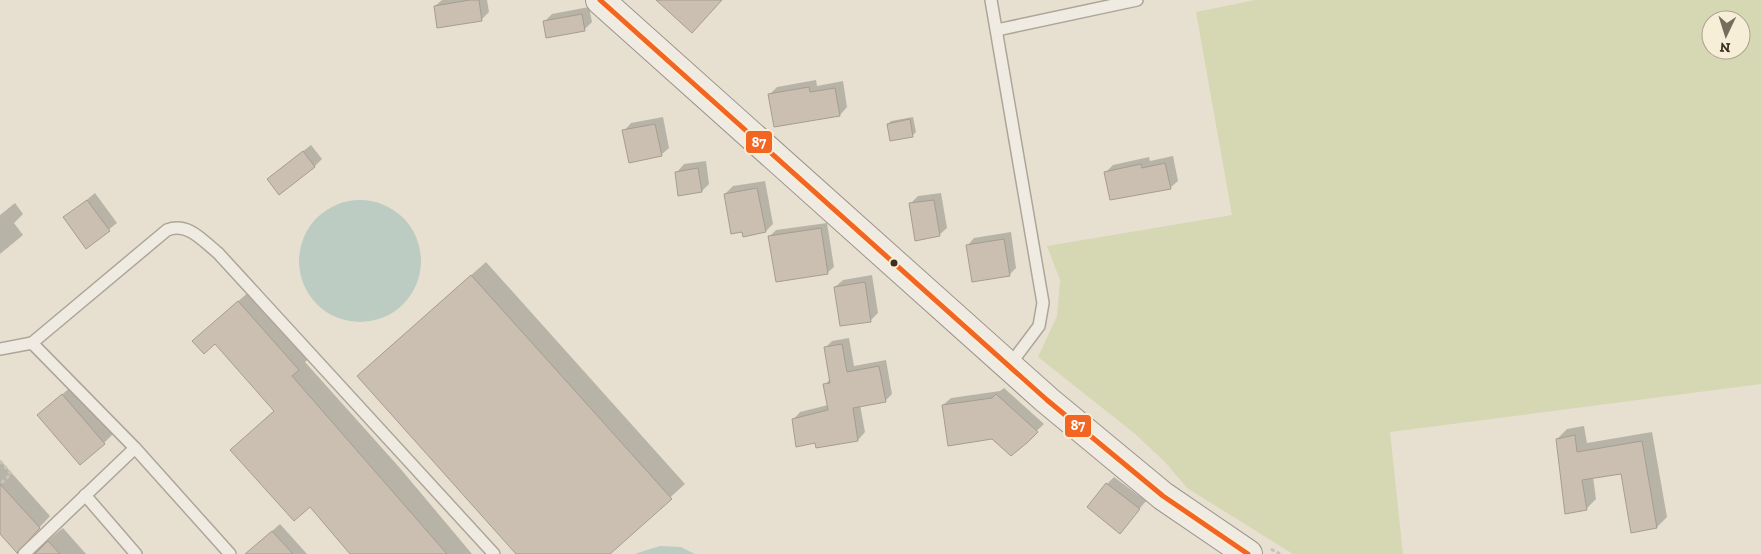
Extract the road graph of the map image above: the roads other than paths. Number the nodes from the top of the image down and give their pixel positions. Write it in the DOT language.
graph roads {
  1 [pos="600,0"];
  2 [pos="991,0"];
  3 [pos="1137,0"];
  4 [pos="996,30"];
  5 [pos="32,343"];
  6 [pos="0,349"];
  7 [pos="1009,366"];
  8 [pos="134,448"];
  9 [pos="85,496"];
  10 [pos="24,554"];
  11 [pos="136,554"];
  12 [pos="230,554"];
  13 [pos="494,554"];
  14 [pos="1248,554"];
  1 -- 7 [label="street"];
  2 -- 4 [label="lane"];
  3 -- 4 [label="lane"];
  4 -- 7 [label="lane"];
  5 -- 6 [label="lane"];
  5 -- 8 [label="lane"];
  5 -- 13 [label="lane"];
  7 -- 14 [label="street"];
  8 -- 9 [label="lane"];
  8 -- 12 [label="lane"];
  9 -- 10 [label="lane"];
  9 -- 11 [label="lane"];
}
